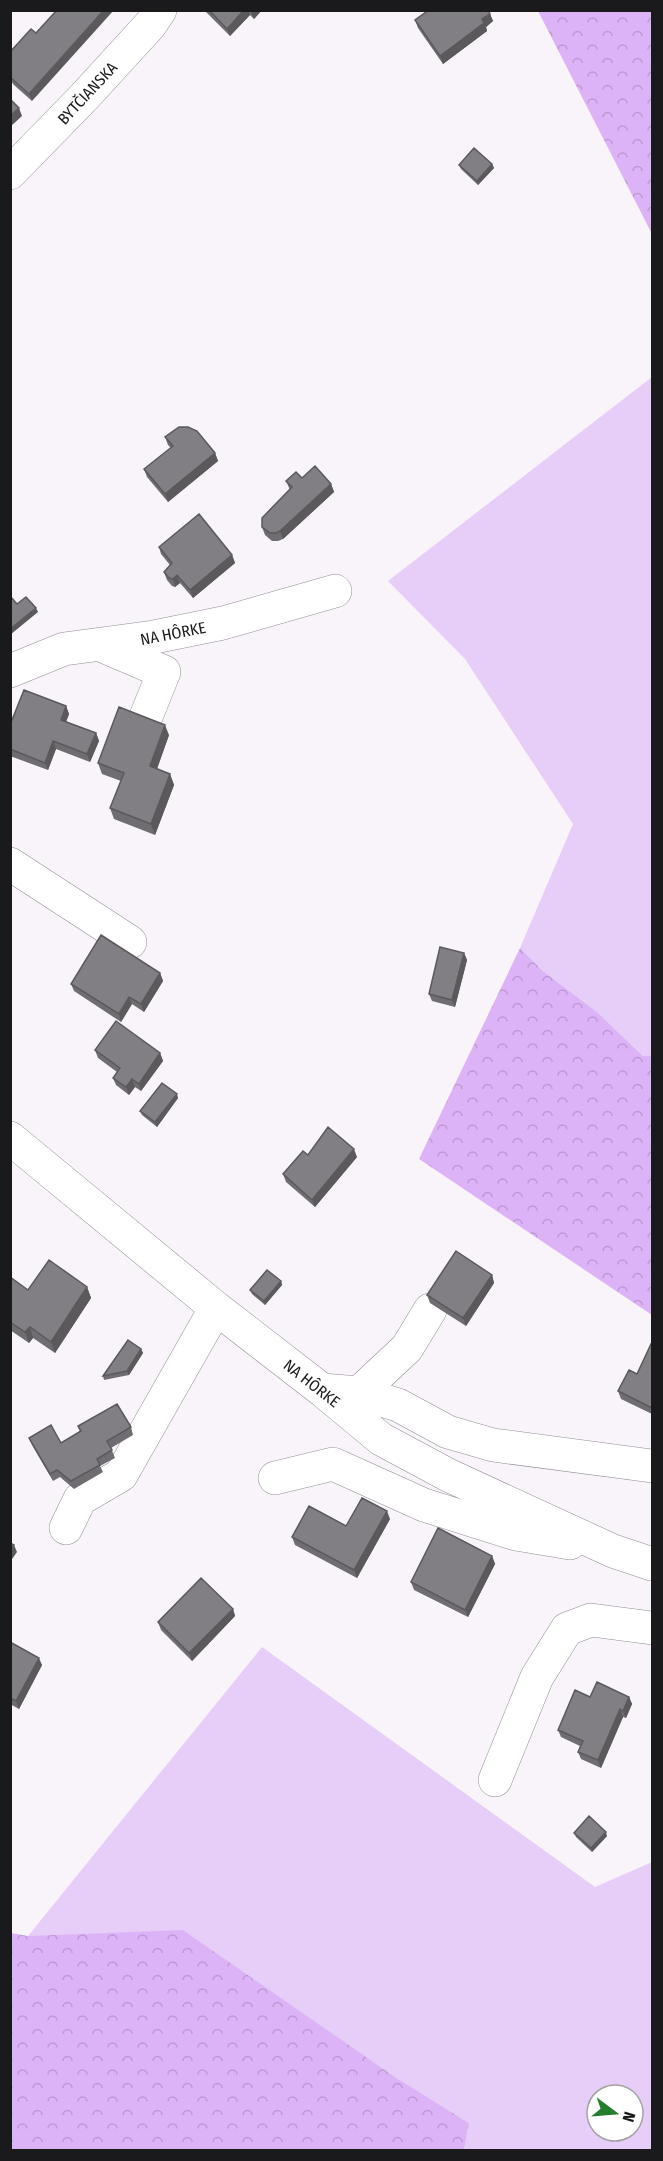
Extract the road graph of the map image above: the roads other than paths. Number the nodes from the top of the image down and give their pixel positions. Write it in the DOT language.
graph roads {
  1 [pos="160,10"];
  2 [pos="10,173"];
  3 [pos="335,591"];
  4 [pos="102,645"];
  5 [pos="10,671"];
  6 [pos="145,719"];
  7 [pos="10,864"];
  8 [pos="130,942"];
  9 [pos="10,1138"];
  10 [pos="216,1308"];
  11 [pos="430,1310"];
  12 [pos="322,1390"];
  13 [pos="359,1392"];
  14 [pos="652,1466"];
  15 [pos="275,1478"];
  16 [pos="66,1528"];
  17 [pos="613,1551"];
  18 [pos="652,1564"];
  19 [pos="652,1576"];
  20 [pos="652,1628"];
  21 [pos="495,1780"];
  1 -- 2 [label="street, BYTČIANSKA"];
  3 -- 4 [label="street, NA HÔRKE"];
  4 -- 5 [label="street, NA HÔRKE"];
  4 -- 6 [label="street"];
  7 -- 8 [label="street"];
  9 -- 10 [label="street, NA HÔRKE"];
  10 -- 12 [label="street, NA HÔRKE"];
  10 -- 16 [label="street"];
  11 -- 13 [label="street"];
  12 -- 13 [label="street"];
  12 -- 17 [label="street, NA HÔRKE"];
  13 -- 14 [label="street"];
  15 -- 17 [label="street"];
  17 -- 18 [label="street, NA HÔRKE"];
  17 -- 19 [label="street"];
  20 -- 21 [label="street"];
}
